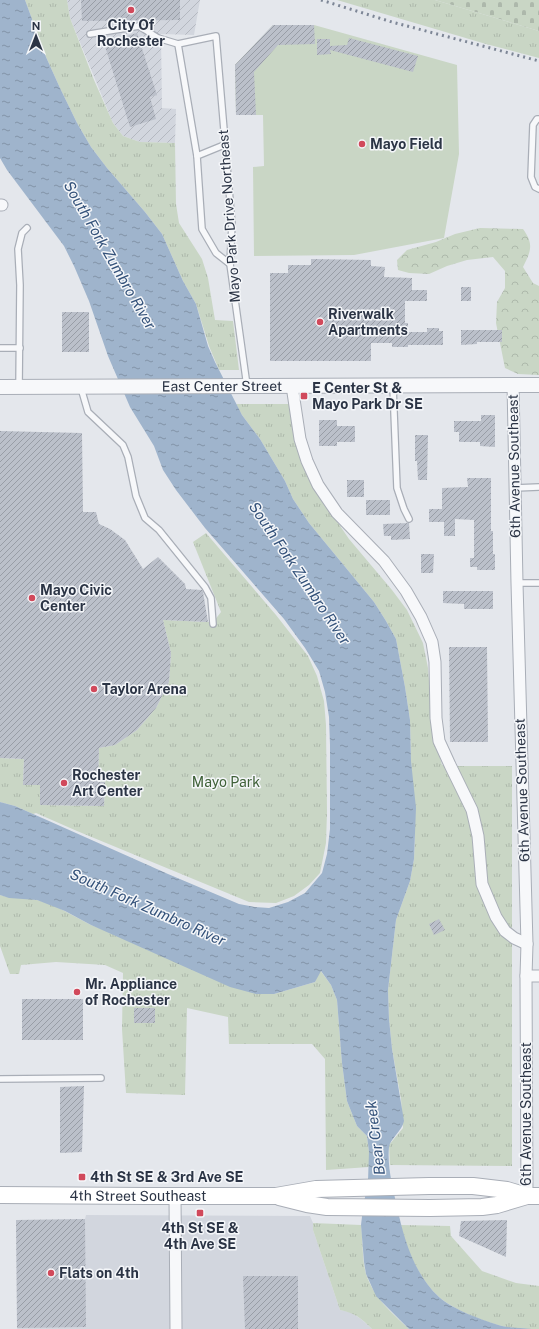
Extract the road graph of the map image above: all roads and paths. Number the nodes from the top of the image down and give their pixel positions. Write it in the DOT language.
graph roads {
  1 [pos="90,34"];
  2 [pos="178,44"];
  3 [pos="539,119"];
  4 [pos="224,145"];
  5 [pos="197,156"];
  6 [pos="539,188"];
  7 [pos="27,228"];
  8 [pos="230,264"];
  9 [pos="0,348"];
  10 [pos="20,348"];
  11 [pos="513,384"];
  12 [pos="539,384"];
  13 [pos="393,385"];
  14 [pos="247,386"];
  15 [pos="292,386"];
  16 [pos="0,387"];
  17 [pos="19,387"];
  18 [pos="81,388"];
  19 [pos="515,488"];
  20 [pos="539,488"];
  21 [pos="409,519"];
  22 [pos="517,583"];
  23 [pos="539,583"];
  24 [pos="213,624"];
  25 [pos="526,944"];
  26 [pos="526,976"];
  27 [pos="539,976"];
  28 [pos="101,1078"];
  29 [pos="0,1079"];
  30 [pos="0,1195"];
  31 [pos="175,1196"];
  32 [pos="276,1196"];
  33 [pos="533,1196"];
  34 [pos="176,1329"];
  1 -- 2 [label="lane"];
  2 -- 4 [label="lane, Mayo Park Drive Northeast"];
  2 -- 5 [label="lane"];
  3 -- 6 [label="lane"];
  4 -- 5 [label="lane"];
  4 -- 8 [label="lane, Mayo Park Drive Northeast"];
  5 -- 8 [label="lane"];
  7 -- 10 [label="lane"];
  8 -- 14 [label="lane, Mayo Park Drive Northeast"];
  9 -- 10 [label="lane"];
  10 -- 17 [label="lane"];
  11 -- 12 [label="street, East Center Street"];
  11 -- 13 [label="street, East Center Street"];
  11 -- 19 [label="street, 6th Avenue Southeast"];
  13 -- 15 [label="street, East Center Street"];
  13 -- 21 [label="lane"];
  14 -- 15 [label="street, East Center Street"];
  14 -- 18 [label="street, East Center Street"];
  15 -- 25 [label="street"];
  16 -- 17 [label="street, East Center Street"];
  17 -- 18 [label="street, East Center Street"];
  18 -- 24 [label="lane"];
  19 -- 20 [label="lane"];
  19 -- 22 [label="street, 6th Avenue Southeast"];
  22 -- 23 [label="lane"];
  22 -- 25 [label="street, 6th Avenue Southeast"];
  25 -- 26 [label="street, 6th Avenue Southeast"];
  26 -- 27 [label="street"];
  26 -- 33 [label="street, 6th Avenue Southeast"];
  28 -- 29 [label="lane"];
  30 -- 31 [label="main road, 4th Street Southeast"];
  31 -- 32 [label="main road, 4th Street Southeast"];
  31 -- 34 [label="street"];
  32 -- 33 [label="main road, 4th Street Southeast"];
  32 -- 33 [label="main road, 4th Street Southeast"];
}
